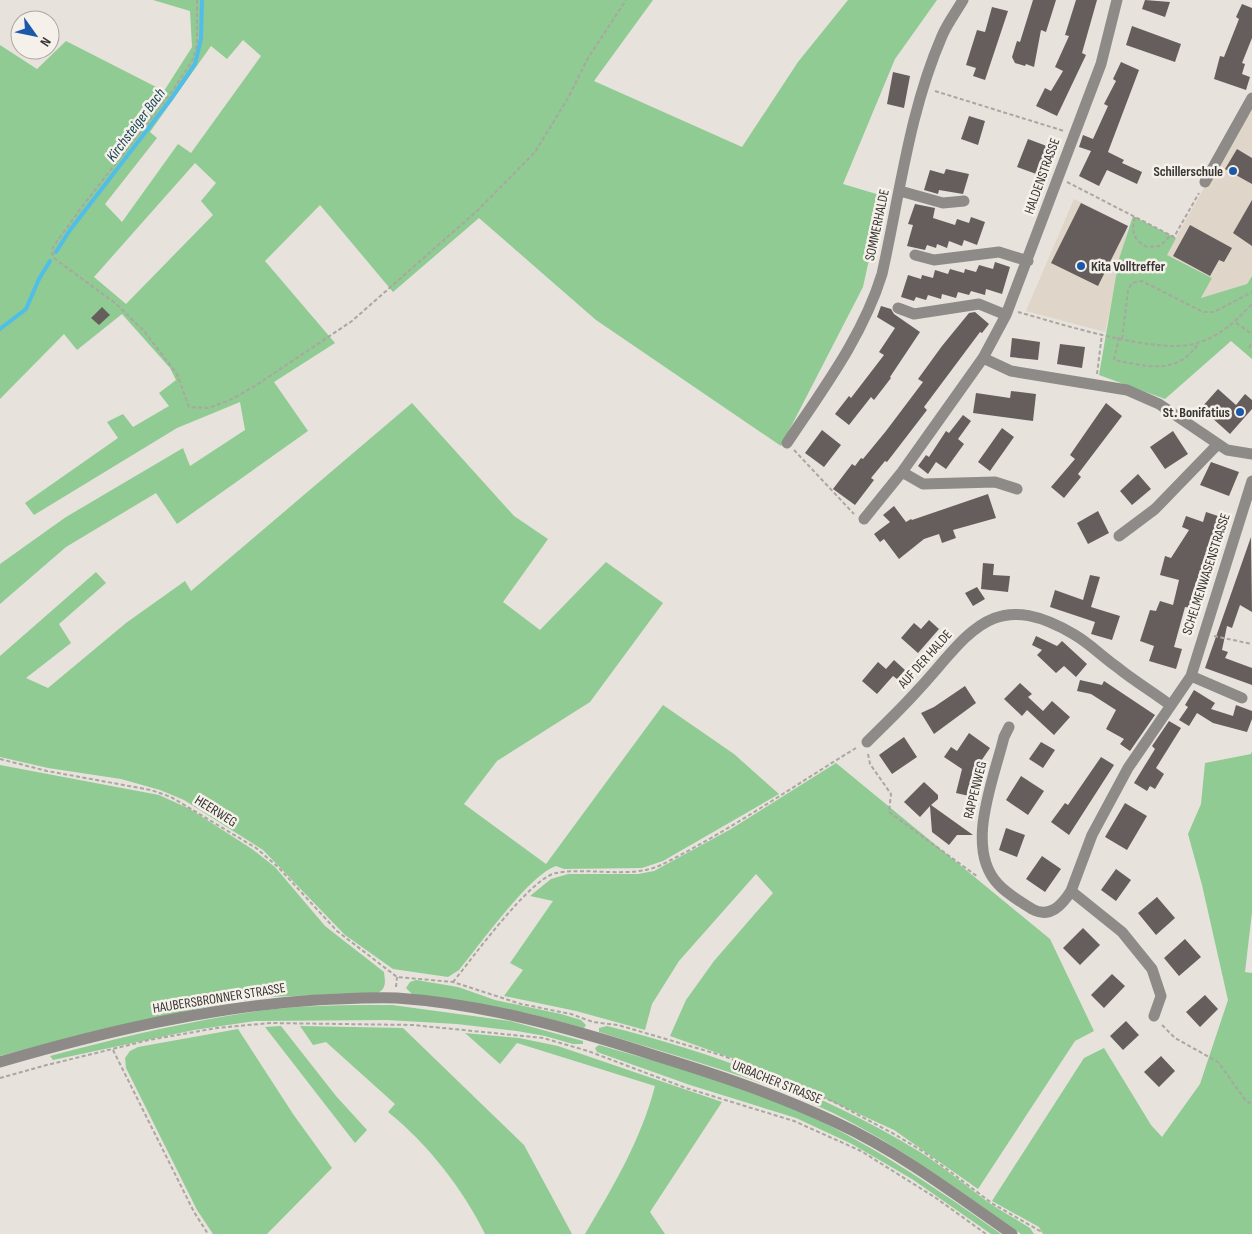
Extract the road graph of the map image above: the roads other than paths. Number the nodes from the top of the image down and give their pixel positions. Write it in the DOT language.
graph roads {
  1 [pos="963,0"];
  2 [pos="1117,0"];
  3 [pos="1252,98"];
  4 [pos="1205,182"];
  5 [pos="900,191"];
  6 [pos="964,201"];
  7 [pos="915,255"];
  8 [pos="1028,261"];
  9 [pos="898,308"];
  10 [pos="1007,312"];
  11 [pos="983,358"];
  12 [pos="787,443"];
  13 [pos="1218,444"];
  14 [pos="1252,454"];
  15 [pos="902,472"];
  16 [pos="1252,481"];
  17 [pos="1017,489"];
  18 [pos="864,519"];
  19 [pos="1120,536"];
  20 [pos="1190,676"];
  21 [pos="1242,698"];
  22 [pos="1170,704"];
  23 [pos="1009,728"];
  24 [pos="867,742"];
  25 [pos="1071,891"];
  26 [pos="505,1014"];
  27 [pos="1154,1016"];
  28 [pos="0,1062"];
  29 [pos="1012,1234"];
  1 -- 5 [label="street, SOMMERHALDE"];
  2 -- 8 [label="street, HALDENSTRASSE"];
  3 -- 4 [label="street"];
  5 -- 6 [label="street"];
  5 -- 12 [label="street, SOMMERHALDE"];
  7 -- 8 [label="street"];
  8 -- 10 [label="street, HALDENSTRASSE"];
  9 -- 10 [label="street"];
  10 -- 11 [label="street, HALDENSTRASSE"];
  11 -- 13 [label="street"];
  11 -- 15 [label="street, HALDENSTRASSE"];
  13 -- 14 [label="street"];
  13 -- 19 [label="street"];
  15 -- 17 [label="street"];
  15 -- 18 [label="street, HALDENSTRASSE"];
  16 -- 20 [label="street, SCHELMENWASENSTRASSE"];
  20 -- 21 [label="street"];
  20 -- 22 [label="street, SCHELMENWASENSTRASSE"];
  22 -- 24 [label="street, AUF DER HALDE"];
  22 -- 25 [label="street, SCHELMENWASENSTRASSE"];
  23 -- 25 [label="street, RAPPENWEG"];
  25 -- 27 [label="street"];
  26 -- 28 [label="street, HAUBERSBRONNER STRASSE"];
  26 -- 29 [label="street, URBACHER STRASSE"];
}
